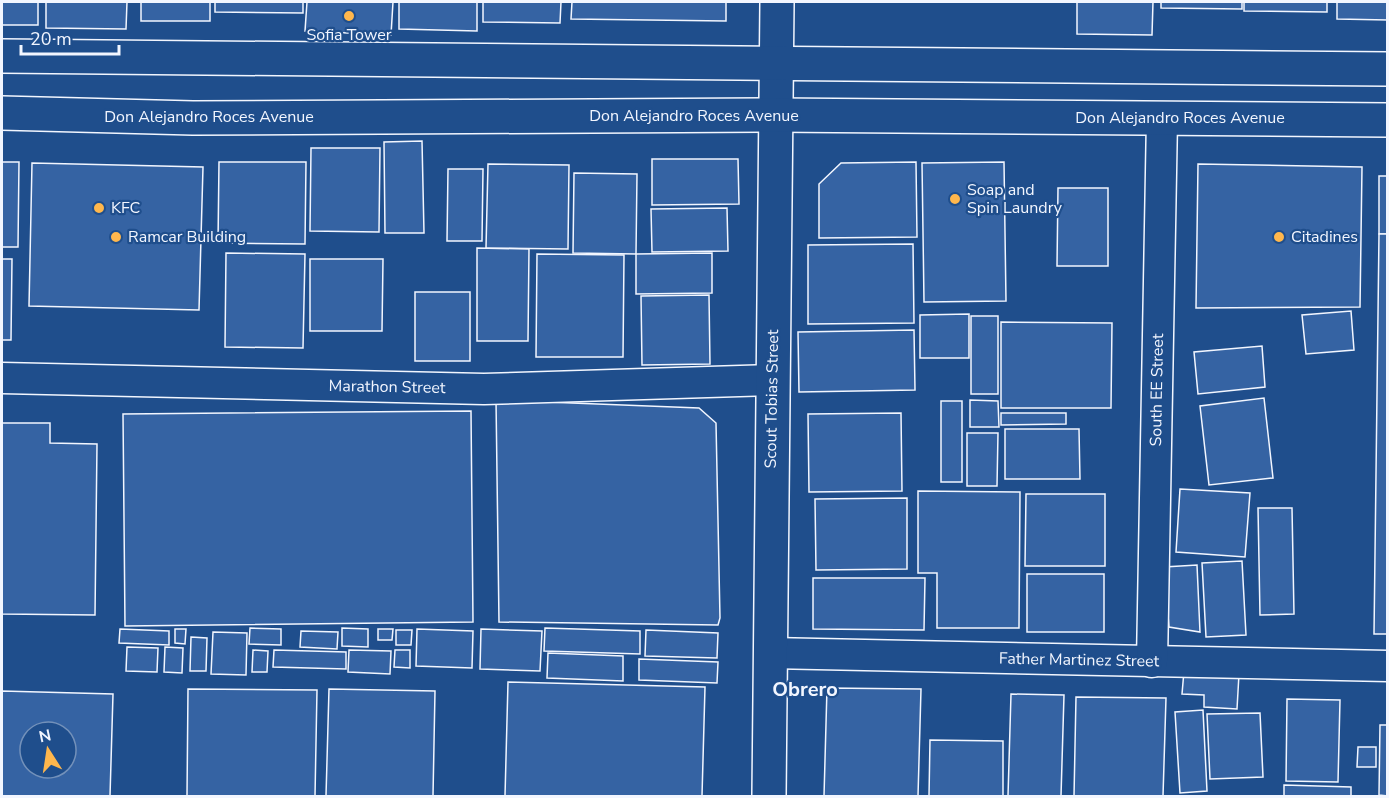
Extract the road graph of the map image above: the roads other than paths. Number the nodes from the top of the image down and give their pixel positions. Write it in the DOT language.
graph roads {
  1 [pos="777,2"];
  2 [pos="2,56"];
  3 [pos="776,63"];
  4 [pos="1388,69"];
  5 [pos="2,114"];
  6 [pos="775,115"];
  7 [pos="1162,118"];
  8 [pos="1388,120"];
  9 [pos="2,378"];
  10 [pos="772,380"];
  11 [pos="770,653"];
  12 [pos="1152,662"];
  13 [pos="1388,666"];
  14 [pos="769,796"];
  1 -- 3 [label="main road, Scout Tobias Street"];
  2 -- 3 [label="main road"];
  3 -- 4 [label="main road"];
  3 -- 6 [label="main road, Scout Tobias Street"];
  5 -- 6 [label="main road, Don Alejandro Roces Avenue"];
  6 -- 7 [label="main road, Don Alejandro Roces Avenue"];
  6 -- 10 [label="main road, Scout Tobias Street"];
  7 -- 8 [label="main road, Don Alejandro Roces Avenue"];
  7 -- 12 [label="street, South EE Street"];
  9 -- 10 [label="street, Marathon Street"];
  10 -- 11 [label="main road, Scout Tobias Street"];
  11 -- 12 [label="street, Father Martinez Street"];
  11 -- 14 [label="main road, Scout Tobias Street"];
  12 -- 13 [label="street, Father Martinez Street"];
}
